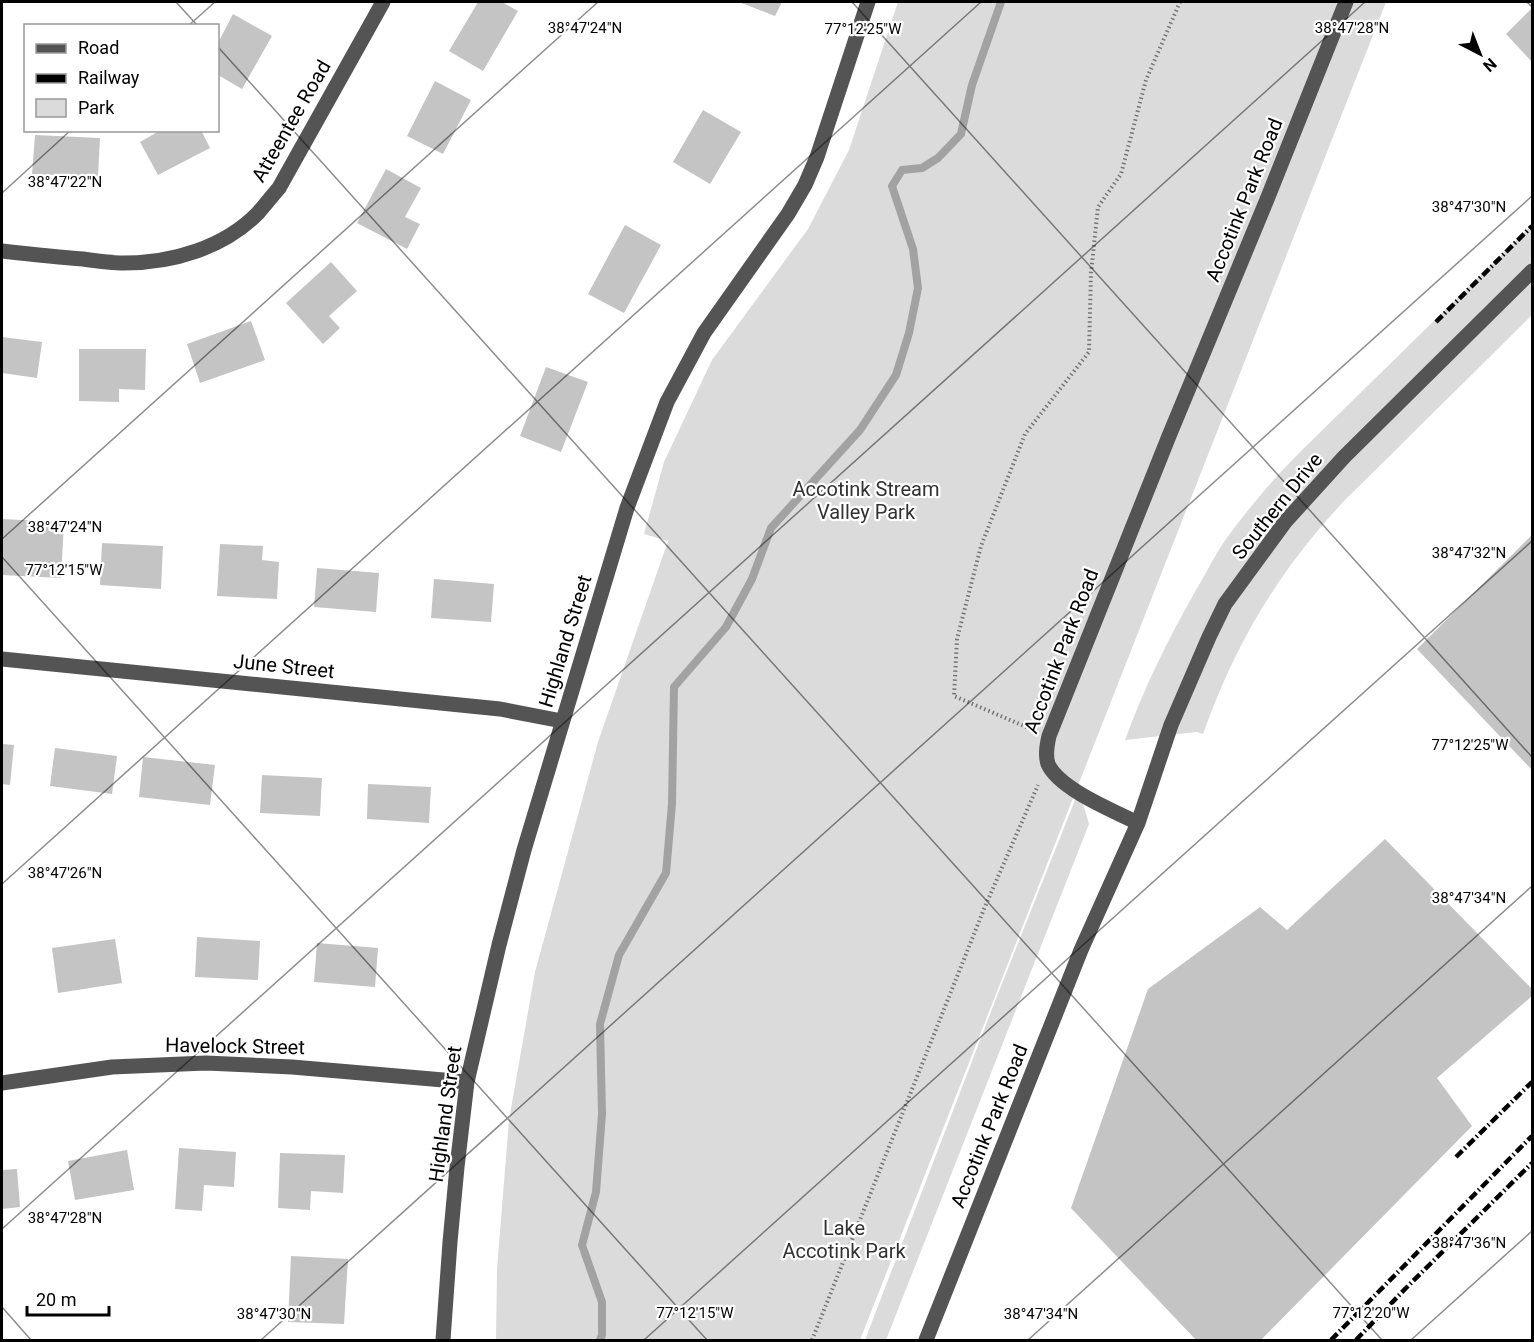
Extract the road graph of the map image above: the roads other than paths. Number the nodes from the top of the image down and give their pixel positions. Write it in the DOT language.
graph roads {
  1 [pos="383,2"];
  2 [pos="868,2"];
  3 [pos="1346,2"];
  4 [pos="2,251"];
  5 [pos="1533,271"];
  6 [pos="2,659"];
  7 [pos="562,722"];
  8 [pos="1138,823"];
  9 [pos="467,1082"];
  10 [pos="2,1083"];
  11 [pos="443,1341"];
  12 [pos="926,1341"];
  1 -- 4 [label="street, Atteentee Road"];
  2 -- 7 [label="street, Highland Street"];
  3 -- 8 [label="street, Accotink Park Road"];
  5 -- 8 [label="street, Southern Drive"];
  6 -- 7 [label="street, June Street"];
  7 -- 9 [label="street, Highland Street"];
  8 -- 12 [label="street, Accotink Park Road"];
  9 -- 10 [label="street, Havelock Street"];
  9 -- 11 [label="street, Highland Street"];
}
